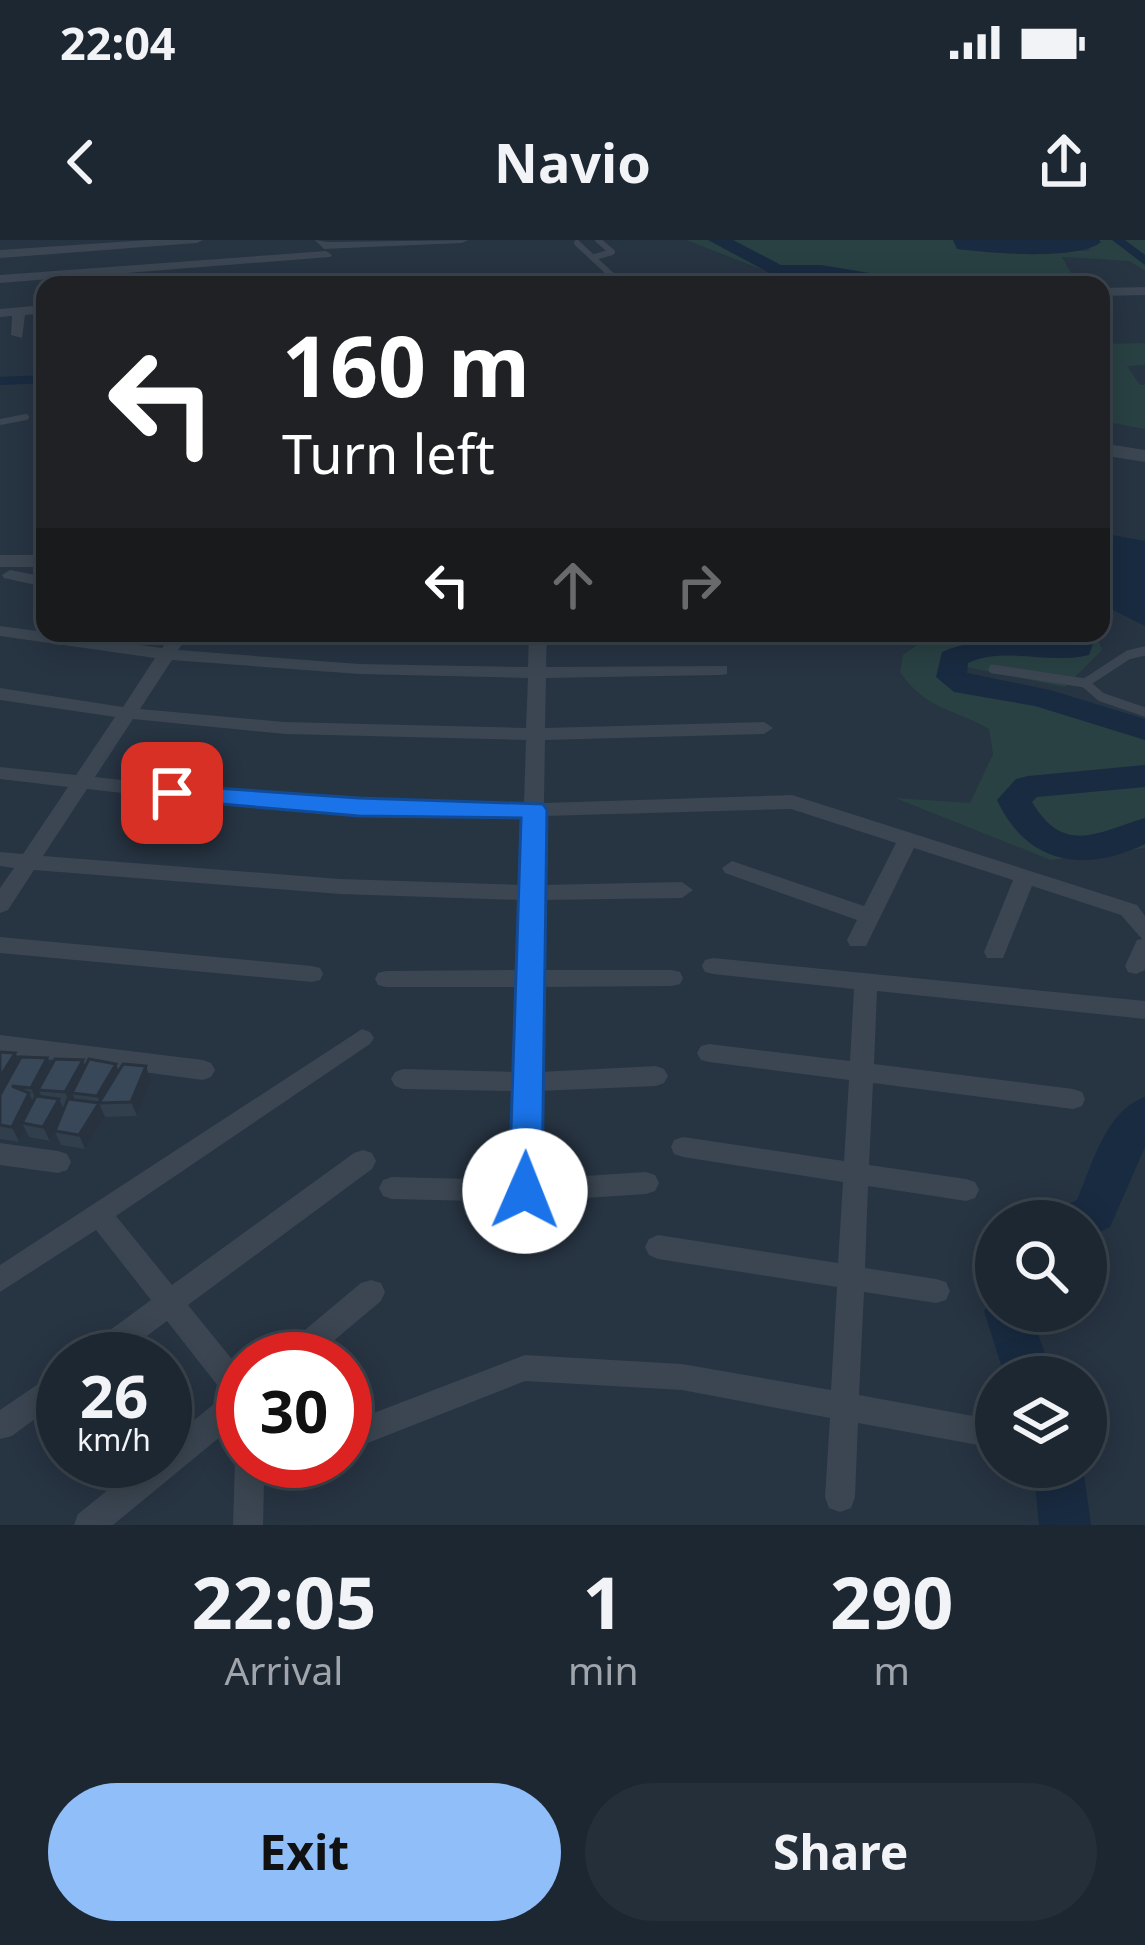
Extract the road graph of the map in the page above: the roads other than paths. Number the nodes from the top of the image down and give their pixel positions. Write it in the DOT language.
graph roads {
  1 [pos="196,240"];
  2 [pos="255,240"];
  3 [pos="321,240"];
  4 [pos="462,240"];
  5 [pos="598,240"];
  6 [pos="94,243"];
  7 [pos="577,243"];
  8 [pos="0,254"];
  9 [pos="326,255"];
  10 [pos="595,257"];
  11 [pos="261,260"];
  12 [pos="87,276"];
  13 [pos="114,276"];
  14 [pos="267,276"];
  15 [pos="611,276"];
  16 [pos="0,279"];
  17 [pos="36,279"];
  18 [pos="1110,289"];
  19 [pos="1145,291"];
  20 [pos="36,307"];
  21 [pos="36,308"];
  22 [pos="0,310"];
  23 [pos="19,311"];
  24 [pos="17,335"];
  25 [pos="26,417"];
  26 [pos="0,422"];
  27 [pos="1110,451"];
  28 [pos="1145,457"];
  29 [pos="36,563"];
  30 [pos="5,568"];
  31 [pos="36,579"];
  32 [pos="0,631"];
  33 [pos="36,636"];
  34 [pos="73,642"];
  35 [pos="175,642"];
  36 [pos="538,642"];
  37 [pos="1145,651"];
  38 [pos="166,656"];
  39 [pos="992,669"];
  40 [pos="721,670"];
  41 [pos="537,674"];
  42 [pos="1085,683"];
  43 [pos="0,694"];
  44 [pos="128,712"];
  45 [pos="1145,712"];
  46 [pos="764,728"];
  47 [pos="536,734"];
  48 [pos="0,772"];
  49 [pos="80,784"];
  50 [pos="534,810"];
  51 [pos="908,839"];
  52 [pos="0,860"];
  53 [pos="28,862"];
  54 [pos="732,868"];
  55 [pos="1024,877"];
  56 [pos="682,890"];
  57 [pos="532,894"];
  58 [pos="0,905"];
  59 [pos="870,916"];
  60 [pos="1145,932"];
  61 [pos="858,940"];
  62 [pos="0,945"];
  63 [pos="995,952"];
  64 [pos="713,966"];
  65 [pos="312,974"];
  66 [pos="672,978"];
  67 [pos="386,979"];
  68 [pos="530,981"];
  69 [pos="866,982"];
  70 [pos="1145,1010"];
  71 [pos="362,1038"];
  72 [pos="0,1044"];
  73 [pos="709,1053"];
  74 [pos="203,1070"];
  75 [pos="862,1072"];
  76 [pos="656,1076"];
  77 [pos="403,1079"];
  78 [pos="528,1082"];
  79 [pos="1073,1099"];
  80 [pos="683,1147"];
  81 [pos="0,1154"];
  82 [pos="363,1161"];
  83 [pos="58,1162"];
  84 [pos="857,1173"];
  85 [pos="646,1183"];
  86 [pos="392,1188"];
  87 [pos="966,1190"];
  88 [pos="525,1191"];
  89 [pos="99,1214"];
  90 [pos="658,1247"];
  91 [pos="851,1278"];
  92 [pos="0,1280"];
  93 [pos="936,1291"];
  94 [pos="371,1292"];
  95 [pos="170,1303"];
  96 [pos="130,1332"];
  97 [pos="323,1332"];
  98 [pos="216,1365"];
  99 [pos="36,1401"];
  100 [pos="844,1406"];
  101 [pos="216,1421"];
  102 [pos="2,1426"];
  103 [pos="372,1427"];
  104 [pos="975,1430"];
  105 [pos="249,1488"];
  106 [pos="840,1497"];
  107 [pos="89,1525"];
  108 [pos="248,1525"];
  1 -- 6 [label="street"];
  2 -- 11 [label="street"];
  3 -- 4 [label="street"];
  5 -- 10 [label="lane"];
  6 -- 8 [label="street"];
  6 -- 12 [label="street"];
  7 -- 10 [label="lane"];
  9 -- 11 [label="street"];
  10 -- 15 [label="lane"];
  11 -- 13 [label="street"];
  11 -- 14 [label="street"];
  16 -- 17 [label="street"];
  18 -- 19 [label="street"];
  20 -- 22 [label="street"];
  21 -- 23 [label="street"];
  22 -- 23 [label="street"];
  23 -- 24 [label="street"];
  25 -- 26 [label="lane"];
  27 -- 28 [label="street"];
  29 -- 30 [label="street"];
  30 -- 31 [label="street"];
  32 -- 33 [label="street"];
  34 -- 38 [label="street"];
  35 -- 38 [label="street"];
  36 -- 41 [label="street"];
  37 -- 42 [label="lane"];
  38 -- 41 [label="street"];
  38 -- 44 [label="street"];
  39 -- 42 [label="lane"];
  40 -- 41 [label="street"];
  41 -- 47 [label="street"];
  42 -- 45 [label="lane"];
  43 -- 44 [label="street"];
  44 -- 47 [label="street"];
  44 -- 49 [label="street"];
  46 -- 47 [label="street"];
  47 -- 50 [label="street"];
  48 -- 49 [label="street"];
  49 -- 50 [label="street"];
  49 -- 53 [label="street"];
  50 -- 51 [label="street"];
  50 -- 57 [label="street"];
  51 -- 55 [label="street"];
  51 -- 59 [label="street"];
  52 -- 53 [label="street"];
  53 -- 57 [label="street"];
  53 -- 58 [label="street"];
  54 -- 59 [label="street"];
  55 -- 60 [label="street"];
  55 -- 63 [label="street"];
  56 -- 57 [label="street"];
  57 -- 68 [label="street"];
  59 -- 61 [label="street"];
  62 -- 65 [label="street"];
  64 -- 69 [label="street"];
  66 -- 68 [label="street"];
  67 -- 68 [label="street"];
  68 -- 78 [label="street"];
  69 -- 70 [label="street"];
  69 -- 75 [label="street"];
  71 -- 89 [label="street"];
  72 -- 74 [label="street"];
  73 -- 75 [label="street"];
  75 -- 79 [label="street"];
  75 -- 84 [label="street"];
  76 -- 78 [label="street"];
  77 -- 78 [label="street"];
  78 -- 88 [label="street"];
  80 -- 84 [label="street"];
  81 -- 83 [label="street"];
  82 -- 95 [label="street"];
  84 -- 87 [label="street"];
  84 -- 91 [label="street"];
  85 -- 88 [label="street"];
  86 -- 88 [label="street"];
  89 -- 92 [label="street"];
  89 -- 95 [label="street"];
  90 -- 91 [label="street"];
  91 -- 93 [label="street"];
  91 -- 100 [label="street"];
  94 -- 97 [label="street"];
  95 -- 96 [label="street"];
  95 -- 98 [label="street"];
  99 -- 102 [label="street"];
  100 -- 103 [label="street"];
  100 -- 104 [label="street"];
  100 -- 106 [label="street"];
  101 -- 107 [label="street"];
  105 -- 108 [label="street"];
}
